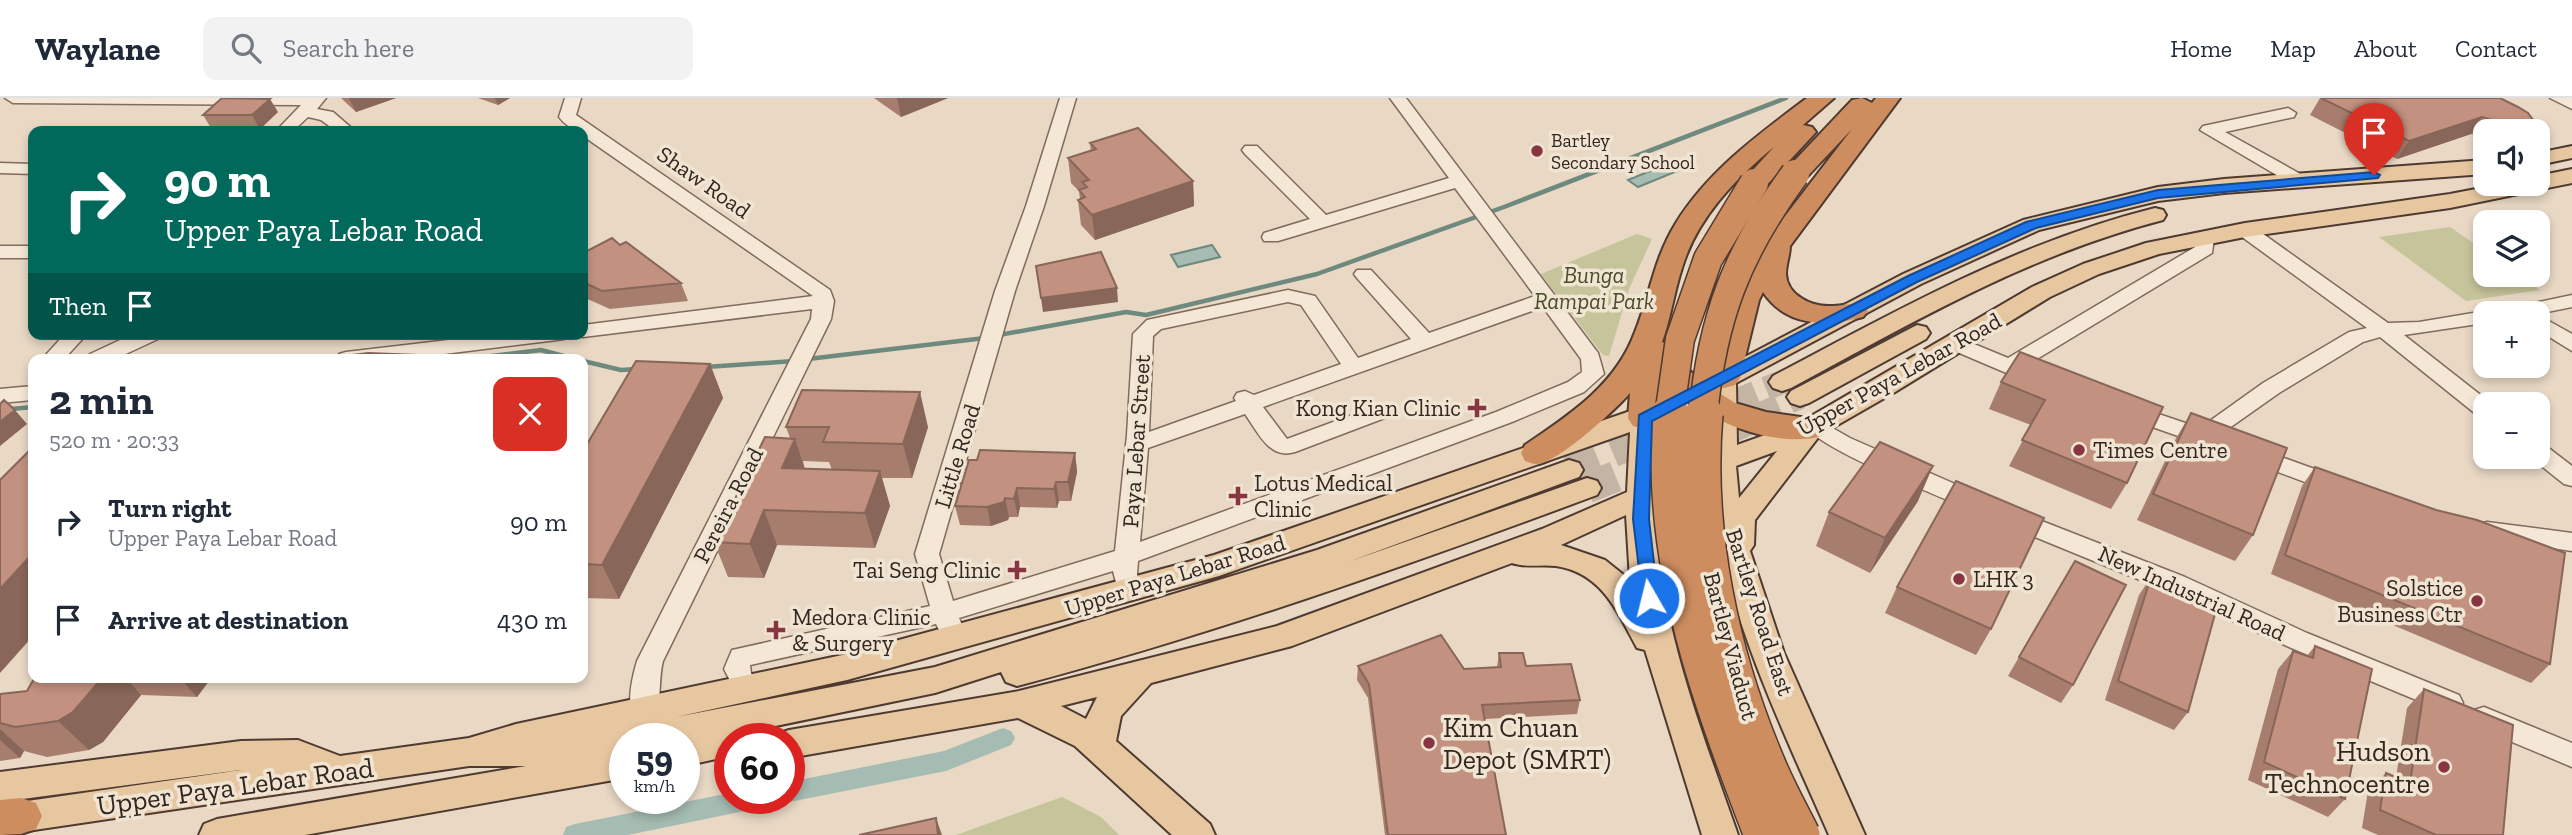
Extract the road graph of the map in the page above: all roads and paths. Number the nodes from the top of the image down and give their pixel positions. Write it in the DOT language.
graph roads {
  1 [pos="13,98"];
  2 [pos="573,98"];
  3 [pos="1068,98"];
  4 [pos="1398,98"];
  5 [pos="1822,98"];
  6 [pos="1837,98"];
  7 [pos="1867,98"];
  8 [pos="1888,98"];
  9 [pos="2558,98"];
  10 [pos="313,103"];
  11 [pos="2572,104"];
  12 [pos="2288,113"];
  13 [pos="289,126"];
  14 [pos="340,126"];
  15 [pos="577,126"];
  16 [pos="588,135"];
  17 [pos="1251,150"];
  18 [pos="2572,152"];
  19 [pos="2550,157"];
  20 [pos="0,168"];
  21 [pos="28,169"];
  22 [pos="2473,169"];
  23 [pos="2473,170"];
  24 [pos="2572,175"];
  25 [pos="2550,179"];
  26 [pos="2298,180"];
  27 [pos="1459,181"];
  28 [pos="2473,187"];
  29 [pos="2473,196"];
  30 [pos="1479,208"];
  31 [pos="1323,222"];
  32 [pos="2245,230"];
  33 [pos="1271,237"];
  34 [pos="2205,238"];
  35 [pos="1777,247"];
  36 [pos="0,252"];
  37 [pos="28,252"];
  38 [pos="1364,274"];
  39 [pos="1546,299"];
  40 [pos="1659,300"];
  41 [pos="2572,301"];
  42 [pos="824,302"];
  43 [pos="2550,308"];
  44 [pos="1853,311"];
  45 [pos="2473,319"];
  46 [pos="1737,321"];
  47 [pos="588,330"];
  48 [pos="2384,330"];
  49 [pos="2550,330"];
  50 [pos="1651,331"];
  51 [pos="71,340"];
  52 [pos="138,340"];
  53 [pos="506,340"];
  54 [pos="1425,342"];
  55 [pos="1956,344"];
  56 [pos="2572,344"];
  57 [pos="57,354"];
  58 [pos="108,354"];
  59 [pos="388,354"];
  60 [pos="2010,366"];
  61 [pos="1353,367"];
  62 [pos="1736,372"];
  63 [pos="2056,386"];
  64 [pos="1694,394"];
  65 [pos="2473,400"];
  66 [pos="1247,401"];
  67 [pos="2108,403"];
  68 [pos="1382,411"];
  69 [pos="1723,412"];
  70 [pos="1644,418"];
  71 [pos="1821,422"];
  72 [pos="2203,436"];
  73 [pos="1137,444"];
  74 [pos="1537,453"];
  75 [pos="1721,461"];
  76 [pos="2550,461"];
  77 [pos="2572,478"];
  78 [pos="2353,492"];
  79 [pos="1642,499"];
  80 [pos="2466,528"];
  81 [pos="2572,542"];
  82 [pos="1128,555"];
  83 [pos="1737,558"];
  84 [pos="1476,566"];
  85 [pos="1129,591"];
  86 [pos="948,626"];
  87 [pos="1142,673"];
  88 [pos="1671,685"];
  89 [pos="1019,704"];
  90 [pos="640,723"];
  91 [pos="646,723"];
  92 [pos="665,723"];
  93 [pos="805,724"];
  94 [pos="609,728"];
  95 [pos="805,741"];
  96 [pos="609,744"];
  97 [pos="1099,748"];
  98 [pos="469,752"];
  99 [pos="2572,755"];
  100 [pos="609,766"];
  101 [pos="5,810"];
  102 [pos="217,835"];
  103 [pos="1198,835"];
  104 [pos="1720,835"];
  105 [pos="1763,835"];
  106 [pos="1801,835"];
  107 [pos="1847,835"];
  1 -- 10 [label="street"];
  2 -- 15 [label="street, Shaw Road"];
  3 -- 86 [label="street, Little Road"];
  4 -- 27 [label="street"];
  5 -- 40 [label="highway"];
  6 -- 105 [label="highway, Bartley Viaduct, bridge"];
  7 -- 106 [label="highway, Bartley Viaduct, bridge"];
  8 -- 35 [label="highway"];
  9 -- 11 [label="street"];
  10 -- 13 [label="street"];
  10 -- 14 [label="street"];
  12 -- 26 [label="street"];
  16 -- 42 [label="street, Shaw Road"];
  17 -- 31 [label="street"];
  18 -- 19 [label="main road"];
  20 -- 21 [label="street"];
  22 -- 26 [label="main road, Upper Paya Lebar Road"];
  23 -- 28 [label="main road, Upper Paya Lebar Road"];
  24 -- 25 [label="main road, Upper Paya Lebar Road"];
  26 -- 44 [label="main road, Upper Paya Lebar Road"];
  27 -- 30 [label="street"];
  27 -- 31 [label="street"];
  29 -- 32 [label="main road, Upper Paya Lebar Road"];
  30 -- 39 [label="street"];
  31 -- 33 [label="street"];
  32 -- 34 [label="main road, Upper Paya Lebar Road"];
  32 -- 48 [label="street"];
  34 -- 55 [label="main road, Upper Paya Lebar Road"];
  34 -- 60 [label="street, Upper Paya Lebar Road"];
  35 -- 44 [label="highway"];
  35 -- 46 [label="highway"];
  36 -- 37 [label="street"];
  38 -- 54 [label="street"];
  39 -- 54 [label="street"];
  39 -- 82 [label="street, Upper Paya Lebar Road"];
  40 -- 46 [label="highway"];
  40 -- 50 [label="highway"];
  41 -- 43 [label="street"];
  42 -- 47 [label="street"];
  42 -- 90 [label="street, Pereira Road"];
  44 -- 62 [label="main road, Upper Paya Lebar Road"];
  45 -- 48 [label="street"];
  46 -- 62 [label="highway"];
  48 -- 65 [label="street"];
  48 -- 72 [label="street"];
  49 -- 56 [label="street"];
  50 -- 64 [label="highway"];
  50 -- 70 [label="highway"];
  50 -- 74 [label="highway"];
  51 -- 57 [label="street"];
  52 -- 58 [label="street"];
  53 -- 59 [label="street"];
  54 -- 61 [label="street"];
  55 -- 60 [label="street"];
  55 -- 71 [label="main road, Upper Paya Lebar Road"];
  60 -- 63 [label="street"];
  61 -- 66 [label="street"];
  61 -- 73 [label="street, Paya Lebar Street"];
  62 -- 64 [label="main road, Upper Paya Lebar Road"];
  62 -- 69 [label="main road, Bartley Road East"];
  62 -- 71 [label="main road"];
  64 -- 69 [label="highway"];
  64 -- 70 [label="main road, Upper Paya Lebar Road"];
  66 -- 68 [label="street"];
  66 -- 73 [label="street"];
  67 -- 72 [label="street"];
  69 -- 71 [label="highway"];
  69 -- 75 [label="main road, Bartley Road East"];
  70 -- 74 [label="main road, Upper Paya Lebar Road"];
  70 -- 79 [label="main road"];
  71 -- 75 [label="main road, Upper Paya Lebar Road"];
  71 -- 83 [label="main road"];
  71 -- 99 [label="street, New Industrial Road"];
  72 -- 78 [label="street"];
  73 -- 82 [label="street, Paya Lebar Street"];
  74 -- 85 [label="main road, Upper Paya Lebar Road"];
  75 -- 79 [label="main road, Upper Paya Lebar Road"];
  75 -- 83 [label="main road, Bartley Road East"];
  76 -- 77 [label="street"];
  79 -- 84 [label="main road, Upper Paya Lebar Road"];
  79 -- 88 [label="main road"];
  80 -- 81 [label="street"];
  82 -- 85 [label="street, Paya Lebar Street"];
  82 -- 86 [label="street, Upper Paya Lebar Road"];
  83 -- 107 [label="main road, Bartley Road East"];
  84 -- 87 [label="main road, Upper Paya Lebar Road"];
  84 -- 88 [label="main road"];
  85 -- 86 [label="main road, Upper Paya Lebar Road"];
  86 -- 91 [label="main road, Upper Paya Lebar Road"];
  87 -- 89 [label="main road, Upper Paya Lebar Road"];
  87 -- 97 [label="main road"];
  88 -- 104 [label="main road"];
  89 -- 95 [label="main road, Upper Paya Lebar Road"];
  89 -- 97 [label="main road"];
  92 -- 93 [label="main road, Upper Paya Lebar Road"];
  94 -- 98 [label="main road, Upper Paya Lebar Road"];
  96 -- 98 [label="main road, Upper Paya Lebar Road"];
  97 -- 103 [label="main road"];
  98 -- 101 [label="main road, Upper Paya Lebar Road"];
  100 -- 102 [label="main road, Upper Paya Lebar Road"];
}
